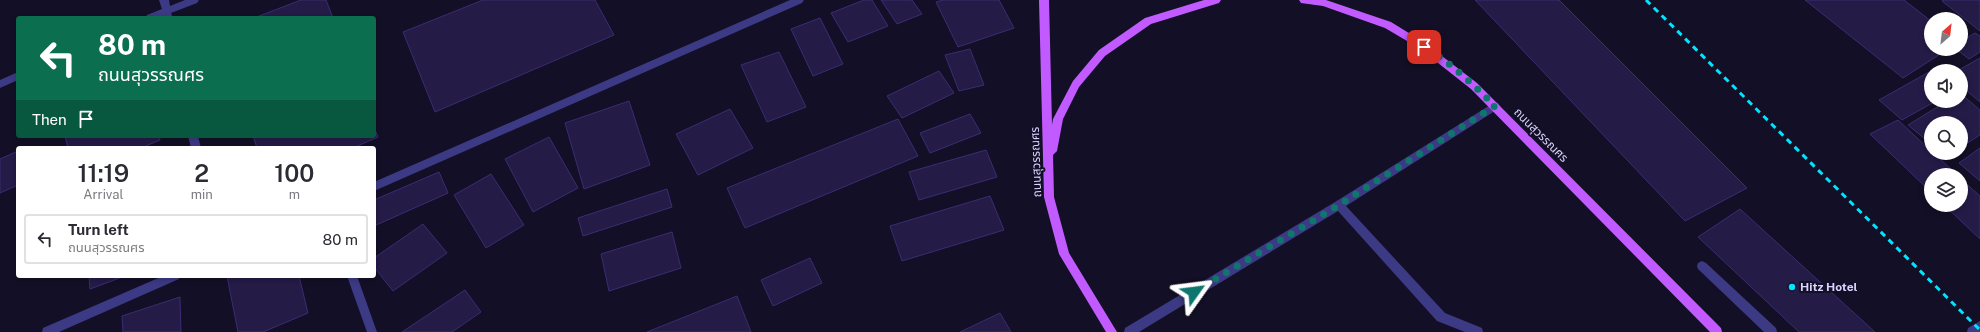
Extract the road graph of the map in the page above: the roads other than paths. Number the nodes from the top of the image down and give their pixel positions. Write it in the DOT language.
graph roads {
  1 [pos="164,0"];
  2 [pos="194,0"];
  3 [pos="799,0"];
  4 [pos="1044,0"];
  5 [pos="1216,0"];
  6 [pos="1304,0"];
  7 [pos="1319,2"];
  8 [pos="167,14"];
  9 [pos="16,77"];
  10 [pos="0,84"];
  11 [pos="1495,106"];
  12 [pos="1048,171"];
  13 [pos="376,186"];
  14 [pos="1339,205"];
  15 [pos="1702,266"];
  16 [pos="170,278"];
  17 [pos="353,278"];
  18 [pos="1980,326"];
  19 [pos="47,332"];
  20 [pos="372,332"];
  21 [pos="1112,332"];
  22 [pos="1129,332"];
  23 [pos="1478,332"];
  24 [pos="1717,332"];
  25 [pos="1772,332"];
  26 [pos="1972,332"];
  1 -- 8 [label="street"];
  2 -- 8 [label="street"];
  3 -- 13 [label="street"];
  4 -- 12 [label="main road, ถนนสุวรรณศร"];
  5 -- 12 [label="main road"];
  6 -- 7 [label="main road, ถนนสุวรรณศร"];
  7 -- 11 [label="main road, ถนนสุวรรณศร"];
  9 -- 10 [label="street"];
  11 -- 14 [label="street"];
  11 -- 24 [label="main road, ถนนสุวรรณศร"];
  12 -- 21 [label="main road, ถนนสุวรรณศร"];
  14 -- 22 [label="street"];
  14 -- 23 [label="street"];
  15 -- 25 [label="street"];
  16 -- 19 [label="street"];
  17 -- 20 [label="street"];
  18 -- 26 [label="street"];
}
